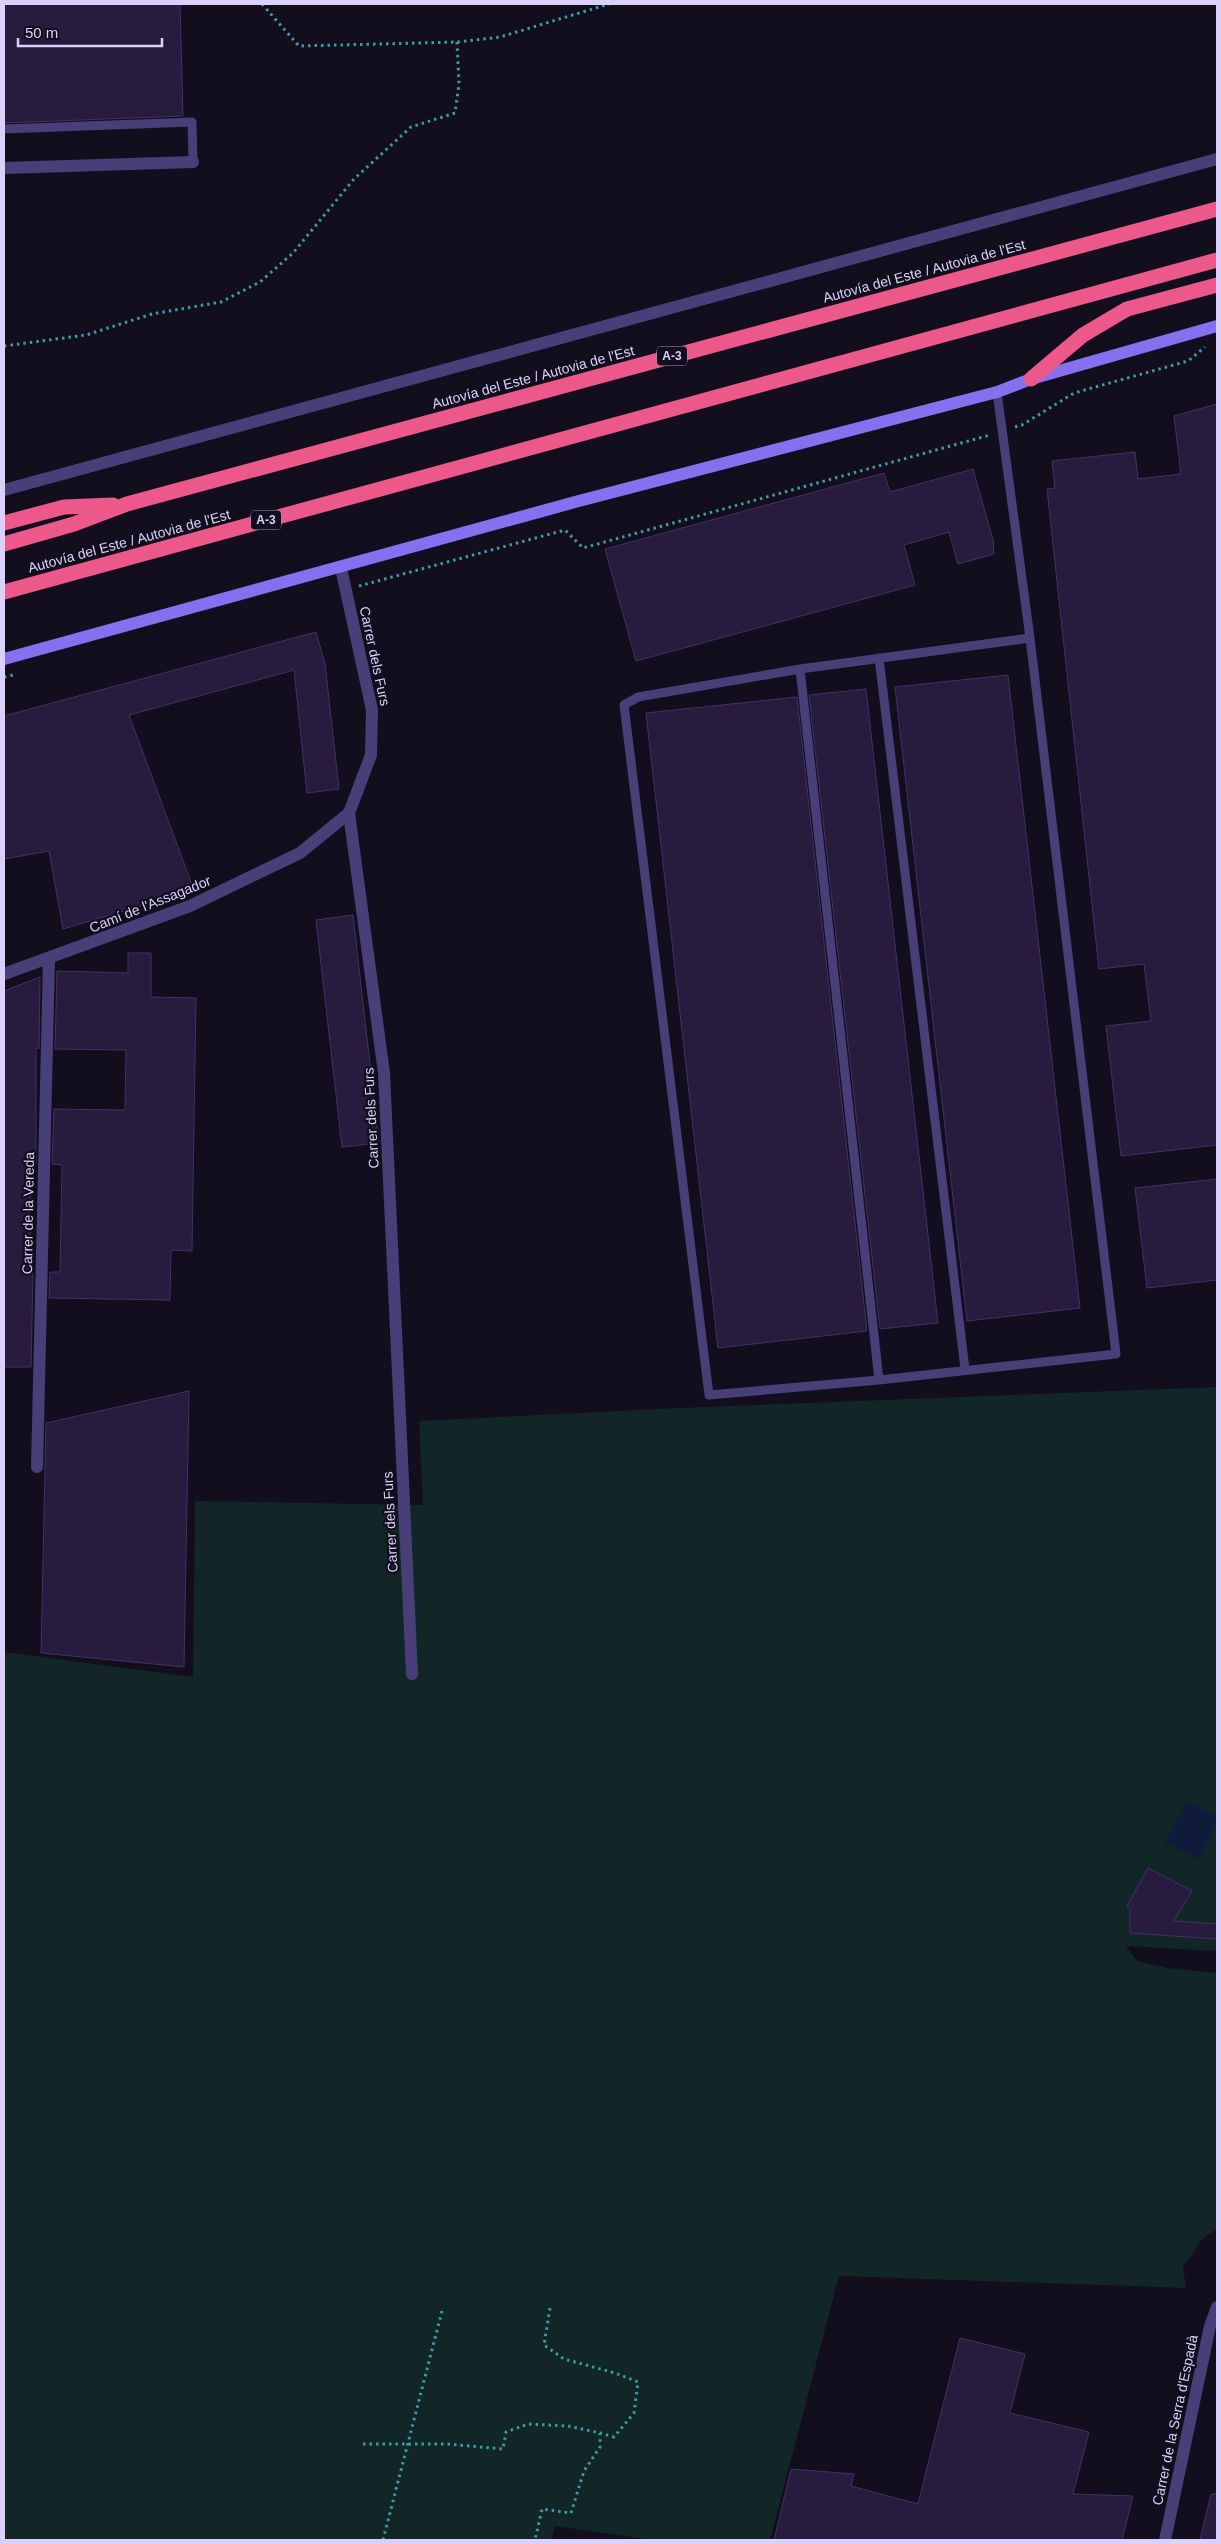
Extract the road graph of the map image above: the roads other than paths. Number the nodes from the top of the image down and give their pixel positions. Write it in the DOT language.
graph roads {
  1 [pos="4,129"];
  2 [pos="1217,159"];
  3 [pos="193,162"];
  4 [pos="4,168"];
  5 [pos="1217,208"];
  6 [pos="1217,260"];
  7 [pos="1217,285"];
  8 [pos="1217,326"];
  9 [pos="1031,379"];
  10 [pos="996,392"];
  11 [pos="4,490"];
  12 [pos="127,504"];
  13 [pos="4,523"];
  14 [pos="4,544"];
  15 [pos="341,568"];
  16 [pos="4,592"];
  17 [pos="1030,638"];
  18 [pos="879,658"];
  19 [pos="4,659"];
  20 [pos="800,669"];
  21 [pos="349,813"];
  22 [pos="49,959"];
  23 [pos="4,974"];
  24 [pos="965,1369"];
  25 [pos="879,1380"];
  26 [pos="38,1466"];
  27 [pos="412,1674"];
  28 [pos="1217,2307"];
  29 [pos="1165,2540"];
  1 -- 3 [label="lane"];
  2 -- 11 [label="street"];
  3 -- 4 [label="street"];
  5 -- 12 [label="highway, Autovía del Este / Autovia de l'Est / A-3"];
  6 -- 16 [label="highway, Autovía del Este / Autovia de l'Est / A-3"];
  7 -- 9 [label="highway"];
  8 -- 9 [label="street"];
  9 -- 10 [label="street"];
  10 -- 15 [label="street"];
  10 -- 17 [label="lane"];
  12 -- 13 [label="highway"];
  12 -- 14 [label="highway, Autovía del Este / Autovia de l'Est / A-3"];
  15 -- 19 [label="street"];
  15 -- 21 [label="street, Carrer dels Furs"];
  17 -- 18 [label="lane"];
  17 -- 24 [label="lane"];
  18 -- 20 [label="lane"];
  18 -- 24 [label="lane"];
  20 -- 25 [label="lane"];
  20 -- 25 [label="lane"];
  21 -- 22 [label="street, Camí de l'Assagador"];
  21 -- 27 [label="street, Carrer dels Furs"];
  22 -- 23 [label="street, Camí de l'Assagador"];
  22 -- 26 [label="street, Carrer de la Vereda"];
  24 -- 25 [label="lane"];
  28 -- 29 [label="street, Carrer de la Serra d'Espadà"];
}
